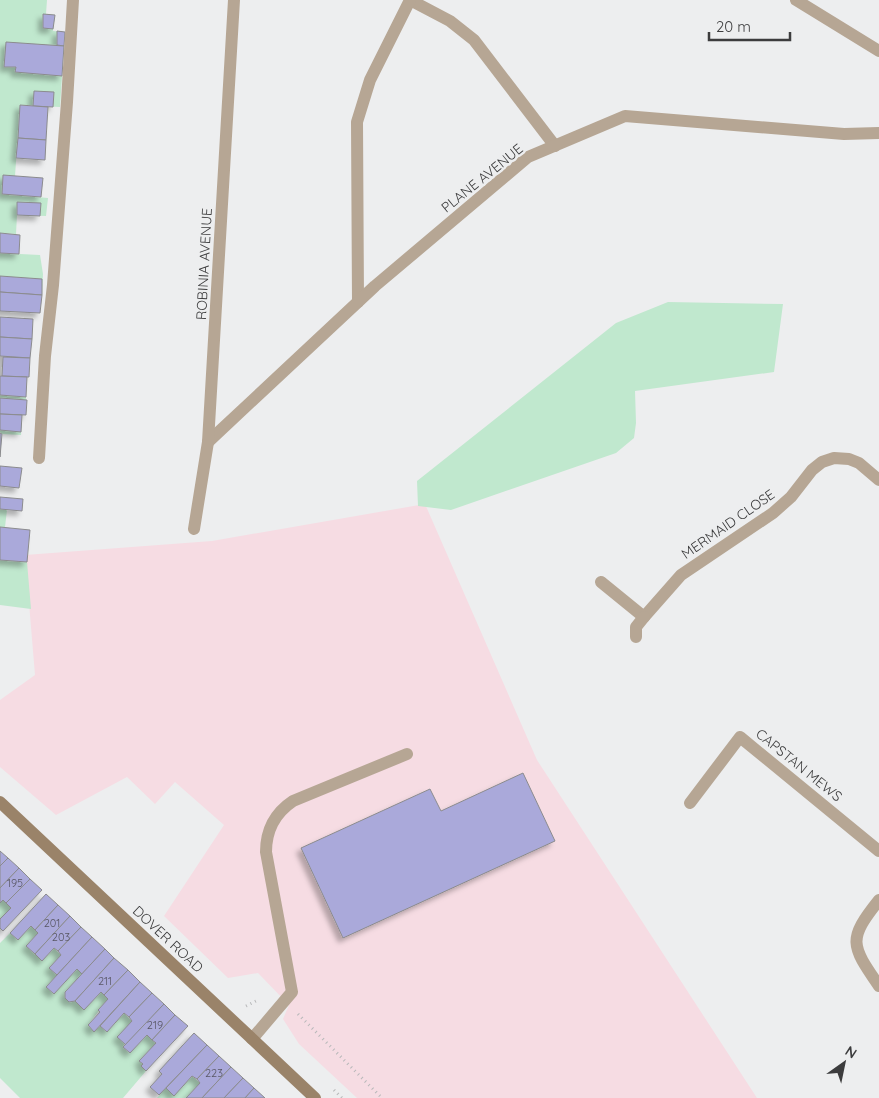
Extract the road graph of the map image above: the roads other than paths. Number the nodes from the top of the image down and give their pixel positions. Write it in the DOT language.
graph roads {
  1 [pos="73,0"];
  2 [pos="234,0"];
  3 [pos="410,0"];
  4 [pos="796,0"];
  5 [pos="879,51"];
  6 [pos="879,133"];
  7 [pos="555,146"];
  8 [pos="358,302"];
  9 [pos="208,442"];
  10 [pos="39,458"];
  11 [pos="879,480"];
  12 [pos="194,529"];
  13 [pos="601,582"];
  14 [pos="644,617"];
  15 [pos="636,637"];
  16 [pos="407,754"];
  17 [pos="0,802"];
  18 [pos="690,803"];
  19 [pos="879,851"];
  20 [pos="879,900"];
  21 [pos="879,986"];
  22 [pos="252,1039"];
  23 [pos="316,1098"];
  1 -- 10 [label="street"];
  2 -- 9 [label="street, ROBINIA AVENUE"];
  3 -- 7 [label="street"];
  3 -- 8 [label="street"];
  4 -- 5 [label="street"];
  6 -- 7 [label="street, PLANE AVENUE"];
  7 -- 8 [label="street, PLANE AVENUE"];
  8 -- 9 [label="street, PLANE AVENUE"];
  9 -- 12 [label="street, ROBINIA AVENUE"];
  11 -- 14 [label="street, MERMAID CLOSE"];
  13 -- 14 [label="street"];
  14 -- 15 [label="street, MERMAID CLOSE"];
  16 -- 22 [label="street"];
  17 -- 22 [label="street, DOVER ROAD"];
  18 -- 19 [label="street, CAPSTAN MEWS"];
  20 -- 21 [label="street"];
  22 -- 23 [label="street, DOVER ROAD"];
}
